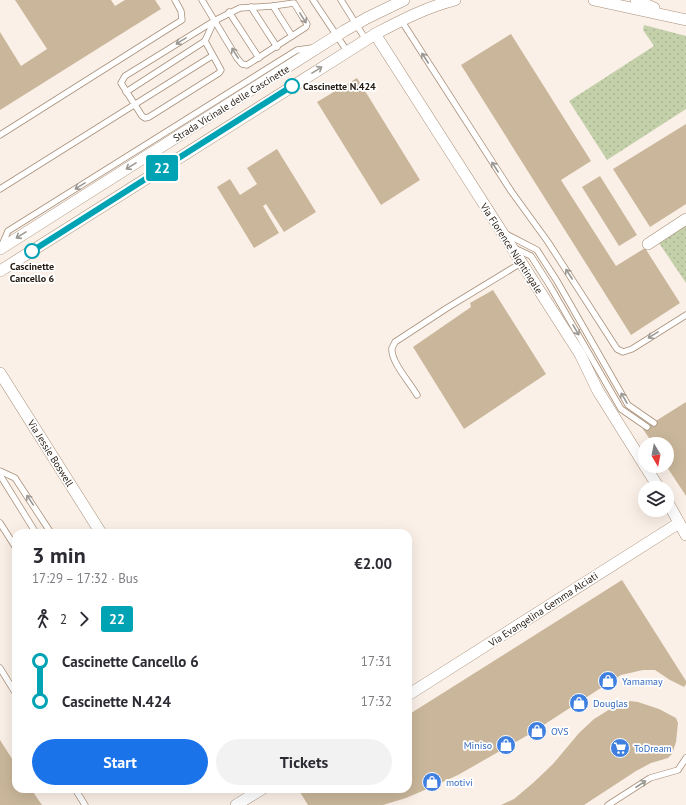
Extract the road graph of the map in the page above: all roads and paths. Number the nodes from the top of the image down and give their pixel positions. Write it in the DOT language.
graph roads {
  1 [pos="175,0"];
  2 [pos="202,0"];
  3 [pos="312,0"];
  4 [pos="340,0"];
  5 [pos="404,0"];
  6 [pos="455,0"];
  7 [pos="594,0"];
  8 [pos="636,0"];
  9 [pos="273,6"];
  10 [pos="251,7"];
  11 [pos="229,12"];
  12 [pos="682,19"];
  13 [pos="401,20"];
  14 [pos="214,21"];
  15 [pos="357,24"];
  16 [pos="292,36"];
  17 [pos="336,36"];
  18 [pos="370,37"];
  19 [pos="205,41"];
  20 [pos="277,47"];
  21 [pos="347,51"];
  22 [pos="212,56"];
  23 [pos="259,58"];
  24 [pos="126,92"];
  25 [pos="134,105"];
  26 [pos="204,114"];
  27 [pos="0,135"];
  28 [pos="0,190"];
  29 [pos="686,219"];
  30 [pos="35,227"];
  31 [pos="501,231"];
  32 [pos="45,242"];
  33 [pos="648,244"];
  34 [pos="511,246"];
  35 [pos="0,249"];
  36 [pos="521,263"];
  37 [pos="0,271"];
  38 [pos="686,315"];
  39 [pos="0,373"];
  40 [pos="417,395"];
  41 [pos="654,423"];
  42 [pos="646,427"];
  43 [pos="638,455"];
  44 [pos="0,471"];
  45 [pos="0,475"];
  46 [pos="674,514"];
  47 [pos="0,523"];
  48 [pos="679,523"];
  49 [pos="34,529"];
  50 [pos="48,529"];
  51 [pos="98,529"];
  52 [pos="686,535"];
  53 [pos="12,542"];
  54 [pos="0,668"];
  55 [pos="12,688"];
  56 [pos="412,692"];
  57 [pos="686,758"];
  58 [pos="78,793"];
  59 [pos="256,793"];
  60 [pos="85,805"];
  61 [pos="236,805"];
  62 [pos="608,805"];
  1 -- 27 [label="lane"];
  2 -- 14 [label="lane"];
  3 -- 17 [label="lane"];
  4 -- 15 [label="lane"];
  5 -- 15 [label="street, Strada Vicinale delle Cascinette"];
  6 -- 13 [label="street, Strada Vicinale delle Cascinette"];
  7 -- 12 [label="street"];
  8 -- 12 [label="street"];
  9 -- 10 [label="lane"];
  9 -- 16 [label="lane"];
  9 -- 16 [label="lane, one-way"];
  10 -- 11 [label="lane"];
  10 -- 20 [label="lane"];
  11 -- 14 [label="lane"];
  11 -- 23 [label="lane"];
  13 -- 18 [label="street, Strada Vicinale delle Cascinette"];
  38 -- 13 [label="lane, one-way"];
  14 -- 19 [label="lane"];
  23 -- 14 [label="lane, one-way"];
  14 -- 24 [label="lane, one-way"];
  15 -- 17 [label="street, Strada Vicinale delle Cascinette"];
  15 -- 18 [label="lane"];
  16 -- 20 [label="lane"];
  17 -- 21 [label="lane"];
  17 -- 26 [label="street, Strada Vicinale delle Cascinette"];
  18 -- 21 [label="street, Strada Vicinale delle Cascinette"];
  18 -- 31 [label="street, Via Florence Nightingale"];
  19 -- 22 [label="lane"];
  19 -- 24 [label="lane"];
  20 -- 23 [label="lane"];
  32 -- 21 [label="street, Strada Vicinale delle Cascinette, one-way"];
  22 -- 25 [label="lane"];
  22 -- 25 [label="lane"];
  24 -- 25 [label="lane"];
  25 -- 28 [label="lane"];
  26 -- 30 [label="street, Strada Vicinale delle Cascinette, one-way"];
  26 -- 35 [label="lane, one-way"];
  29 -- 33 [label="street"];
  30 -- 32 [label="street"];
  30 -- 35 [label="street, Strada Vicinale delle Cascinette, one-way"];
  31 -- 34 [label="street, Via Florence Nightingale"];
  41 -- 31 [label="lane, one-way"];
  32 -- 37 [label="street, Strada Vicinale delle Cascinette"];
  34 -- 36 [label="street, Via Florence Nightingale"];
  34 -- 42 [label="lane, one-way"];
  36 -- 40 [label="lane"];
  36 -- 43 [label="street, Via Florence Nightingale"];
  39 -- 51 [label="street, Via Jessie Boswell"];
  50 -- 44 [label="lane, one-way"];
  45 -- 49 [label="lane"];
  46 -- 48 [label="street"];
  47 -- 53 [label="lane"];
  48 -- 52 [label="street"];
  48 -- 56 [label="street, Via Evangelina Gemma Alciati"];
  54 -- 55 [label="lane"];
  62 -- 57 [label="lane, one-way"];
  58 -- 60 [label="lane"];
  59 -- 61 [label="street"];
}
